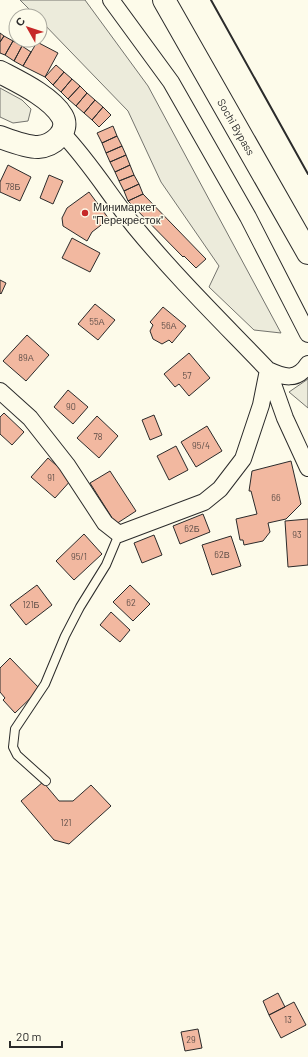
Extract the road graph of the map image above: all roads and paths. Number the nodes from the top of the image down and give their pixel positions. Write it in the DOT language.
graph roads {
  1 [pos="112,0"];
  2 [pos="164,0"];
  3 [pos="0,72"];
  4 [pos="62,133"];
  5 [pos="0,136"];
  6 [pos="308,253"];
  7 [pos="308,334"];
  8 [pos="308,364"];
  9 [pos="268,370"];
  10 [pos="0,391"];
  11 [pos="308,468"];
  12 [pos="120,534"];
  13 [pos="46,781"];
  1 -- 7 [label="street"];
  2 -- 6 [label="main road, Sochi Bypass"];
  3 -- 4 [label="main road"];
  4 -- 5 [label="main road"];
  4 -- 9 [label="street"];
  8 -- 9 [label="street"];
  9 -- 11 [label="street"];
  9 -- 12 [label="street"];
  10 -- 12 [label="street"];
  12 -- 13 [label="lane"];
}
